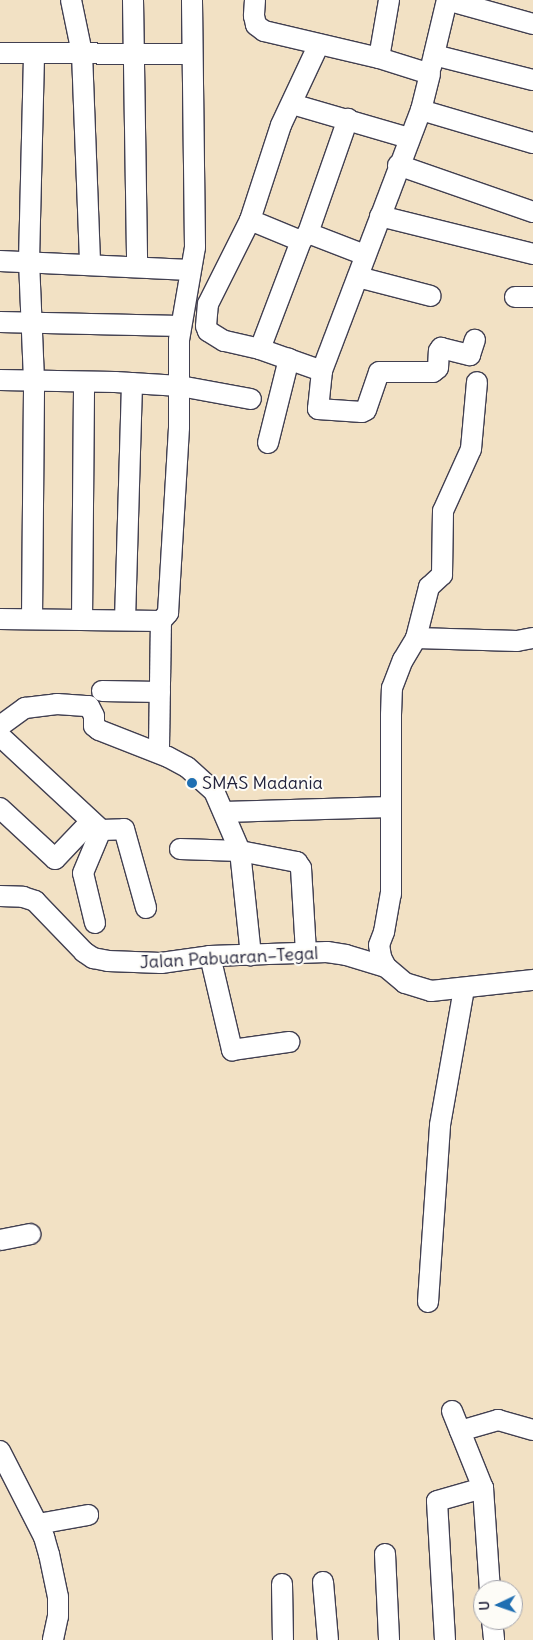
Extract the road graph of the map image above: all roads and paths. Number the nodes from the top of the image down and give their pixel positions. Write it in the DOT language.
graph roads {
  1 [pos="71,0"];
  2 [pos="133,0"];
  3 [pos="192,0"];
  4 [pos="256,0"];
  5 [pos="389,0"];
  6 [pos="447,0"];
  7 [pos="533,24"];
  8 [pos="319,44"];
  9 [pos="0,53"];
  10 [pos="34,53"];
  11 [pos="82,54"];
  12 [pos="133,54"];
  13 [pos="192,54"];
  14 [pos="378,58"];
  15 [pos="432,65"];
  16 [pos="533,80"];
  17 [pos="292,104"];
  18 [pos="421,110"];
  19 [pos="348,120"];
  20 [pos="409,138"];
  21 [pos="533,143"];
  22 [pos="398,165"];
  23 [pos="533,212"];
  24 [pos="380,216"];
  25 [pos="250,220"];
  26 [pos="305,237"];
  27 [pos="533,254"];
  28 [pos="365,256"];
  29 [pos="0,261"];
  30 [pos="29,261"];
  31 [pos="90,265"];
  32 [pos="137,267"];
  33 [pos="190,270"];
  34 [pos="358,277"];
  35 [pos="431,296"];
  36 [pos="0,322"];
  37 [pos="33,323"];
  38 [pos="180,326"];
  39 [pos="475,340"];
  40 [pos="260,349"];
  41 [pos="289,359"];
  42 [pos="322,370"];
  43 [pos="0,380"];
  44 [pos="34,380"];
  45 [pos="84,382"];
  46 [pos="477,382"];
  47 [pos="132,383"];
  48 [pos="180,386"];
  49 [pos="251,399"];
  50 [pos="268,443"];
  51 [pos="0,619"];
  52 [pos="32,619"];
  53 [pos="82,620"];
  54 [pos="125,620"];
  55 [pos="161,621"];
  56 [pos="416,638"];
  57 [pos="533,638"];
  58 [pos="102,691"];
  59 [pos="160,692"];
  60 [pos="0,726"];
  61 [pos="0,736"];
  62 [pos="159,747"];
  63 [pos="391,807"];
  64 [pos="0,808"];
  65 [pos="224,812"];
  66 [pos="96,825"];
  67 [pos="180,850"];
  68 [pos="240,851"];
  69 [pos="0,896"];
  70 [pos="146,908"];
  71 [pos="95,923"];
  72 [pos="306,952"];
  73 [pos="251,955"];
  74 [pos="210,956"];
  75 [pos="386,966"];
  76 [pos="533,980"];
  77 [pos="464,988"];
  78 [pos="289,1042"];
  79 [pos="30,1234"];
  80 [pos="0,1240"];
  81 [pos="428,1302"];
  82 [pos="452,1411"];
  83 [pos="533,1430"];
  84 [pos="460,1431"];
  85 [pos="0,1450"];
  86 [pos="482,1488"];
  87 [pos="88,1515"];
  88 [pos="38,1524"];
  89 [pos="385,1554"];
  90 [pos="489,1580"];
  91 [pos="323,1582"];
  92 [pos="282,1584"];
  93 [pos="58,1640"];
  94 [pos="283,1640"];
  95 [pos="328,1640"];
  96 [pos="389,1640"];
  97 [pos="445,1640"];
  98 [pos="486,1640"];
  99 [pos="494,1640"];
  1 -- 11 [label="street"];
  2 -- 12 [label="street"];
  3 -- 13 [label="street"];
  4 -- 8 [label="street"];
  5 -- 14 [label="street"];
  6 -- 7 [label="street"];
  6 -- 15 [label="street"];
  8 -- 14 [label="street"];
  8 -- 17 [label="street"];
  9 -- 10 [label="street"];
  10 -- 11 [label="street"];
  10 -- 30 [label="street"];
  11 -- 12 [label="street"];
  11 -- 31 [label="street"];
  12 -- 13 [label="street"];
  12 -- 32 [label="street"];
  13 -- 33 [label="street"];
  14 -- 15 [label="street"];
  15 -- 16 [label="street"];
  15 -- 18 [label="street"];
  17 -- 19 [label="street"];
  17 -- 25 [label="street"];
  18 -- 20 [label="street"];
  18 -- 21 [label="street"];
  19 -- 20 [label="street"];
  19 -- 26 [label="street"];
  20 -- 22 [label="street"];
  22 -- 23 [label="street"];
  22 -- 24 [label="street"];
  24 -- 27 [label="street"];
  24 -- 28 [label="street"];
  25 -- 26 [label="street"];
  25 -- 40 [label="street"];
  26 -- 28 [label="street"];
  26 -- 40 [label="street"];
  28 -- 34 [label="street"];
  29 -- 30 [label="street"];
  30 -- 31 [label="street"];
  30 -- 37 [label="street"];
  31 -- 32 [label="street"];
  32 -- 33 [label="street"];
  33 -- 38 [label="street"];
  34 -- 35 [label="street"];
  34 -- 42 [label="street"];
  36 -- 37 [label="street"];
  37 -- 38 [label="street"];
  37 -- 44 [label="street"];
  38 -- 48 [label="street"];
  39 -- 42 [label="street"];
  40 -- 41 [label="street"];
  41 -- 42 [label="street"];
  41 -- 50 [label="street"];
  43 -- 44 [label="street"];
  44 -- 45 [label="street"];
  44 -- 52 [label="street"];
  45 -- 47 [label="street"];
  45 -- 53 [label="street"];
  46 -- 56 [label="street"];
  47 -- 48 [label="street"];
  47 -- 54 [label="street"];
  48 -- 49 [label="street"];
  48 -- 55 [label="street"];
  51 -- 52 [label="street"];
  52 -- 53 [label="street"];
  53 -- 54 [label="street"];
  54 -- 55 [label="street"];
  55 -- 59 [label="street"];
  56 -- 57 [label="street"];
  56 -- 63 [label="street"];
  58 -- 59 [label="street"];
  59 -- 62 [label="street"];
  60 -- 65 [label="street"];
  61 -- 66 [label="street"];
  63 -- 65 [label="street"];
  63 -- 75 [label="street"];
  64 -- 66 [label="street"];
  65 -- 68 [label="street"];
  66 -- 70 [label="street"];
  66 -- 71 [label="street"];
  67 -- 68 [label="street"];
  68 -- 72 [label="street"];
  68 -- 73 [label="street"];
  69 -- 74 [label="street, Jalan Pabuaran–Tegal"];
  72 -- 73 [label="street, Jalan Pabuaran–Tegal"];
  72 -- 75 [label="street, Jalan Pabuaran–Tegal"];
  73 -- 74 [label="street, Jalan Pabuaran–Tegal"];
  74 -- 78 [label="street"];
  75 -- 77 [label="street, Jalan Pabuaran–Tegal"];
  76 -- 77 [label="street, Jalan Pabuaran–Tegal"];
  77 -- 81 [label="street"];
  79 -- 80 [label="street"];
  82 -- 84 [label="street"];
  83 -- 84 [label="street"];
  84 -- 86 [label="street"];
  85 -- 88 [label="street"];
  86 -- 90 [label="street"];
  86 -- 97 [label="street"];
  87 -- 88 [label="street"];
  88 -- 93 [label="street"];
  89 -- 96 [label="street"];
  91 -- 95 [label="street"];
  92 -- 94 [label="street"];
  98 -- 99 [label="street"];
}
